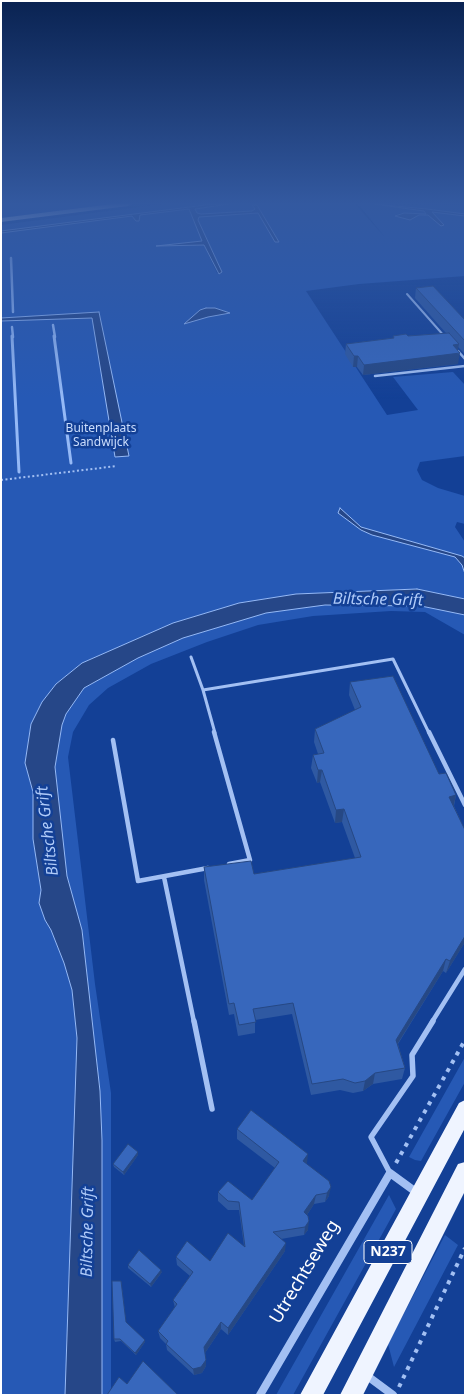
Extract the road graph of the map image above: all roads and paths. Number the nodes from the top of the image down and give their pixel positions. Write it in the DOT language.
graph roads {
  1 [pos="407,294"];
  2 [pos="446,337"];
  3 [pos="452,345"];
  4 [pos="465,359"];
  5 [pos="465,366"];
  6 [pos="375,376"];
  7 [pos="117,466"];
  8 [pos="1,480"];
  9 [pos="191,657"];
  10 [pos="203,690"];
  11 [pos="114,740"];
  12 [pos="465,805"];
  13 [pos="222,865"];
  14 [pos="212,867"];
  15 [pos="164,877"];
  16 [pos="465,969"];
  17 [pos="465,1040"];
  18 [pos="212,1108"];
  19 [pos="465,1109"];
  20 [pos="465,1171"];
  21 [pos="390,1173"];
  22 [pos="419,1194"];
  23 [pos="465,1248"];
  24 [pos="362,1372"];
  25 [pos="260,1395"];
  26 [pos="312,1395"];
  27 [pos="351,1395"];
  28 [pos="394,1395"];
  1 -- 2 [label="lane"];
  3 -- 4 [label="lane"];
  5 -- 6 [label="lane"];
  7 -- 8 [label="path"];
  9 -- 10 [label="lane"];
  10 -- 12 [label="lane"];
  10 -- 13 [label="lane"];
  11 -- 15 [label="lane"];
  14 -- 15 [label="lane"];
  15 -- 18 [label="lane"];
  16 -- 21 [label="lane"];
  17 -- 21 [label="path"];
  19 -- 22 [label="main road, N237"];
  20 -- 24 [label="main road, N237"];
  21 -- 22 [label="street"];
  21 -- 25 [label="street, Utrechtseweg"];
  22 -- 26 [label="main road, N237"];
  23 -- 28 [label="path"];
  24 -- 27 [label="main road, N237"];
  24 -- 28 [label="street"];
}
